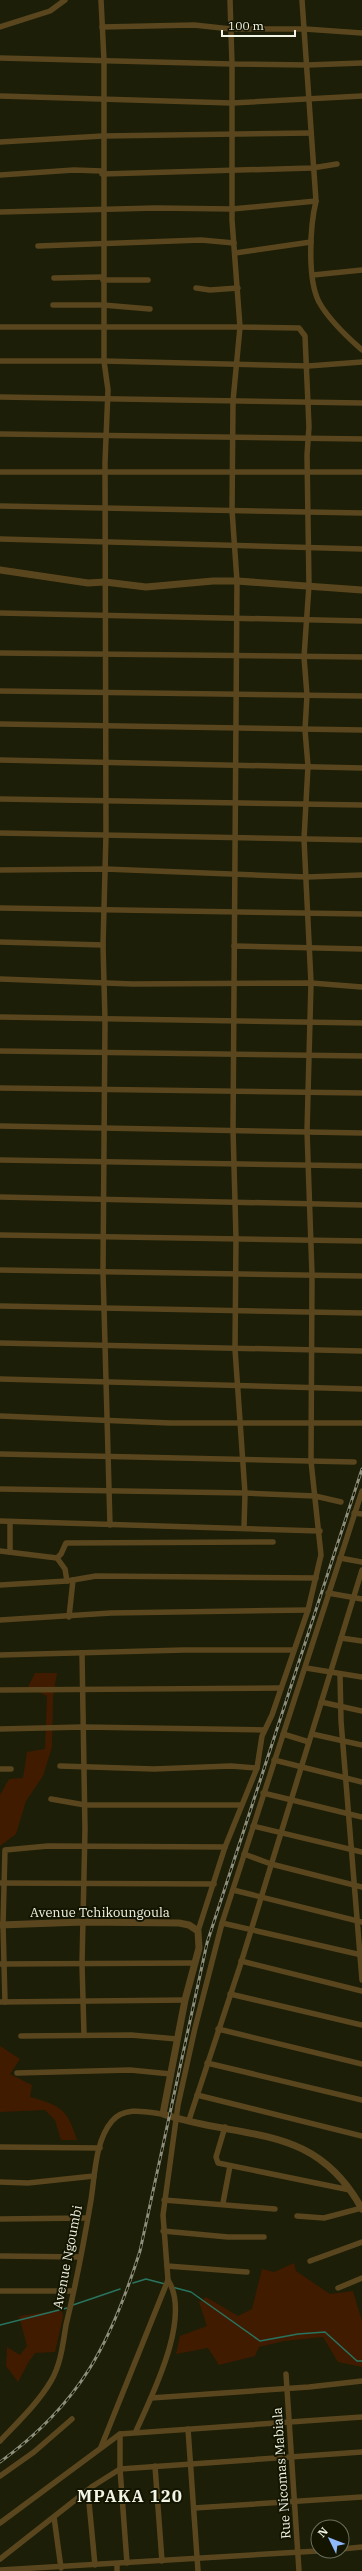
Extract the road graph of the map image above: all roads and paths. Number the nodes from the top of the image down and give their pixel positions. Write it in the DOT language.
graph roads {
  1 [pos="66,0"];
  2 [pos="101,0"];
  3 [pos="230,0"];
  4 [pos="302,0"];
  5 [pos="0,27"];
  6 [pos="102,27"];
  7 [pos="231,29"];
  8 [pos="305,29"];
  9 [pos="362,33"];
  10 [pos="0,58"];
  11 [pos="104,60"];
  12 [pos="362,63"];
  13 [pos="232,64"];
  14 [pos="307,65"];
  15 [pos="0,96"];
  16 [pos="362,96"];
  17 [pos="103,98"];
  18 [pos="309,100"];
  19 [pos="232,103"];
  20 [pos="311,133"];
  21 [pos="232,135"];
  22 [pos="103,136"];
  23 [pos="0,142"];
  24 [pos="337,164"];
  25 [pos="312,168"];
  26 [pos="232,170"];
  27 [pos="102,172"];
  28 [pos="0,175"];
  29 [pos="316,201"];
  30 [pos="102,209"];
  31 [pos="232,209"];
  32 [pos="0,212"];
  33 [pos="311,242"];
  34 [pos="103,243"];
  35 [pos="234,243"];
  36 [pos="38,246"];
  37 [pos="235,253"];
  38 [pos="362,270"];
  39 [pos="313,275"];
  40 [pos="54,278"];
  41 [pos="103,278"];
  42 [pos="148,280"];
  43 [pos="196,288"];
  44 [pos="238,288"];
  45 [pos="52,305"];
  46 [pos="103,305"];
  47 [pos="150,309"];
  48 [pos="0,327"];
  49 [pos="104,327"];
  50 [pos="240,327"];
  51 [pos="362,350"];
  52 [pos="0,361"];
  53 [pos="104,361"];
  54 [pos="362,362"];
  55 [pos="237,364"];
  56 [pos="308,366"];
  57 [pos="0,397"];
  58 [pos="108,398"];
  59 [pos="233,400"];
  60 [pos="307,401"];
  61 [pos="362,403"];
  62 [pos="0,434"];
  63 [pos="105,434"];
  64 [pos="232,435"];
  65 [pos="308,438"];
  66 [pos="362,438"];
  67 [pos="105,471"];
  68 [pos="0,472"];
  69 [pos="232,472"];
  70 [pos="362,472"];
  71 [pos="307,473"];
  72 [pos="0,506"];
  73 [pos="106,508"];
  74 [pos="232,510"];
  75 [pos="307,512"];
  76 [pos="362,514"];
  77 [pos="0,539"];
  78 [pos="106,542"];
  79 [pos="236,545"];
  80 [pos="308,546"];
  81 [pos="362,549"];
  82 [pos="0,570"];
  83 [pos="236,581"];
  84 [pos="105,582"];
  85 [pos="309,585"];
  86 [pos="362,590"];
  87 [pos="0,613"];
  88 [pos="105,617"];
  89 [pos="236,620"];
  90 [pos="306,620"];
  91 [pos="362,621"];
  92 [pos="0,653"];
  93 [pos="104,655"];
  94 [pos="236,656"];
  95 [pos="362,656"];
  96 [pos="304,657"];
  97 [pos="0,691"];
  98 [pos="105,692"];
  99 [pos="236,694"];
  100 [pos="307,695"];
  101 [pos="362,696"];
  102 [pos="0,724"];
  103 [pos="105,726"];
  104 [pos="236,728"];
  105 [pos="305,730"];
  106 [pos="362,730"];
  107 [pos="0,760"];
  108 [pos="105,763"];
  109 [pos="234,765"];
  110 [pos="308,766"];
  111 [pos="362,768"];
  112 [pos="0,799"];
  113 [pos="106,800"];
  114 [pos="234,803"];
  115 [pos="306,804"];
  116 [pos="362,805"];
  117 [pos="0,832"];
  118 [pos="106,835"];
  119 [pos="234,837"];
  120 [pos="304,839"];
  121 [pos="362,840"];
  122 [pos="105,869"];
  123 [pos="0,870"];
  124 [pos="235,875"];
  125 [pos="362,876"];
  126 [pos="307,877"];
  127 [pos="0,908"];
  128 [pos="104,908"];
  129 [pos="234,911"];
  130 [pos="310,914"];
  131 [pos="362,914"];
  132 [pos="0,942"];
  133 [pos="103,945"];
  134 [pos="234,946"];
  135 [pos="310,948"];
  136 [pos="362,949"];
  137 [pos="0,979"];
  138 [pos="104,983"];
  139 [pos="311,983"];
  140 [pos="234,984"];
  141 [pos="362,987"];
  142 [pos="0,1016"];
  143 [pos="105,1020"];
  144 [pos="233,1021"];
  145 [pos="311,1022"];
  146 [pos="362,1023"];
  147 [pos="0,1051"];
  148 [pos="104,1054"];
  149 [pos="233,1055"];
  150 [pos="309,1056"];
  151 [pos="362,1056"];
  152 [pos="0,1088"];
  153 [pos="105,1091"];
  154 [pos="233,1092"];
  155 [pos="307,1092"];
  156 [pos="362,1093"];
  157 [pos="0,1126"];
  158 [pos="104,1129"];
  159 [pos="232,1129"];
  160 [pos="307,1131"];
  161 [pos="362,1133"];
  162 [pos="0,1160"];
  163 [pos="103,1162"];
  164 [pos="235,1165"];
  165 [pos="308,1165"];
  166 [pos="362,1166"];
  167 [pos="0,1197"];
  168 [pos="103,1199"];
  169 [pos="235,1203"];
  170 [pos="362,1205"];
  171 [pos="309,1206"];
  172 [pos="0,1235"];
  173 [pos="104,1236"];
  174 [pos="236,1238"];
  175 [pos="309,1239"];
  176 [pos="362,1241"];
  177 [pos="0,1270"];
  178 [pos="103,1272"];
  179 [pos="236,1273"];
  180 [pos="312,1274"];
  181 [pos="362,1276"];
  182 [pos="0,1306"];
  183 [pos="104,1307"];
  184 [pos="235,1311"];
  185 [pos="312,1312"];
  186 [pos="362,1313"];
  187 [pos="0,1343"];
  188 [pos="105,1346"];
  189 [pos="236,1349"];
  190 [pos="311,1349"];
  191 [pos="362,1351"];
  192 [pos="0,1379"];
  193 [pos="106,1383"];
  194 [pos="237,1387"];
  195 [pos="312,1387"];
  196 [pos="362,1389"];
  197 [pos="0,1416"];
  198 [pos="105,1421"];
  199 [pos="242,1423"];
  200 [pos="312,1423"];
  201 [pos="362,1424"];
  202 [pos="0,1454"];
  203 [pos="107,1458"];
  204 [pos="243,1460"];
  205 [pos="311,1461"];
  206 [pos="354,1462"];
  207 [pos="0,1489"];
  208 [pos="362,1491"];
  209 [pos="109,1492"];
  210 [pos="245,1493"];
  211 [pos="315,1496"];
  212 [pos="341,1502"];
  213 [pos="354,1513"];
  214 [pos="362,1514"];
  215 [pos="0,1521"];
  216 [pos="10,1522"];
  217 [pos="110,1525"];
  218 [pos="244,1528"];
  219 [pos="320,1531"];
  220 [pos="273,1542"];
  221 [pos="0,1551"];
  222 [pos="10,1552"];
  223 [pos="57,1558"];
  224 [pos="340,1558"];
  225 [pos="362,1562"];
  226 [pos="362,1570"];
  227 [pos="316,1578"];
  228 [pos="70,1581"];
  229 [pos="0,1585"];
  230 [pos="328,1593"];
  231 [pos="352,1597"];
  232 [pos="362,1599"];
  233 [pos="308,1610"];
  234 [pos="69,1617"];
  235 [pos="0,1620"];
  236 [pos="341,1638"];
  237 [pos="362,1641"];
  238 [pos="294,1650"];
  239 [pos="82,1653"];
  240 [pos="0,1655"];
  241 [pos="306,1668"];
  242 [pos="330,1672"];
  243 [pos="340,1674"];
  244 [pos="362,1677"];
  245 [pos="281,1688"];
  246 [pos="0,1690"];
  247 [pos="83,1690"];
  248 [pos="321,1702"];
  249 [pos="340,1706"];
  250 [pos="362,1711"];
  251 [pos="83,1727"];
  252 [pos="0,1729"];
  253 [pos="264,1730"];
  254 [pos="283,1734"];
  255 [pos="312,1734"];
  256 [pos="309,1742"];
  257 [pos="343,1742"];
  258 [pos="362,1745"];
  259 [pos="274,1760"];
  260 [pos="60,1766"];
  261 [pos="84,1766"];
  262 [pos="301,1767"];
  263 [pos="257,1768"];
  264 [pos="0,1769"];
  265 [pos="11,1769"];
  266 [pos="345,1778"];
  267 [pos="362,1782"];
  268 [pos="264,1792"];
  269 [pos="51,1799"];
  270 [pos="291,1800"];
  271 [pos="85,1805"];
  272 [pos="241,1805"];
  273 [pos="348,1813"];
  274 [pos="362,1817"];
  275 [pos="253,1826"];
  276 [pos="281,1833"];
  277 [pos="85,1846"];
  278 [pos="225,1847"];
  279 [pos="350,1850"];
  280 [pos="362,1852"];
  281 [pos="244,1854"];
  282 [pos="271,1864"];
  283 [pos="2,1883"];
  284 [pos="214,1884"];
  285 [pos="83,1885"];
  286 [pos="355,1886"];
  287 [pos="362,1887"];
  288 [pos="233,1890"];
  289 [pos="261,1898"];
  290 [pos="83,1922"];
  291 [pos="360,1922"];
  292 [pos="222,1923"];
  293 [pos="2,1924"];
  294 [pos="251,1930"];
  295 [pos="198,1932"];
  296 [pos="361,1954"];
  297 [pos="241,1961"];
  298 [pos="195,1963"];
  299 [pos="2,1964"];
  300 [pos="82,1964"];
  301 [pos="362,1980"];
  302 [pos="362,1991"];
  303 [pos="230,1994"];
  304 [pos="84,2000"];
  305 [pos="185,2000"];
  306 [pos="3,2002"];
  307 [pos="362,2025"];
  308 [pos="218,2029"];
  309 [pos="84,2034"];
  310 [pos="21,2036"];
  311 [pos="177,2039"];
  312 [pos="207,2063"];
  313 [pos="362,2064"];
  314 [pos="17,2072"];
  315 [pos="172,2074"];
  316 [pos="197,2095"];
  317 [pos="362,2100"];
  318 [pos="170,2116"];
  319 [pos="189,2120"];
  320 [pos="226,2127"];
  321 [pos="362,2136"];
  322 [pos="0,2147"];
  323 [pos="100,2148"];
  324 [pos="230,2166"];
  325 [pos="94,2176"];
  326 [pos="0,2182"];
  327 [pos="350,2190"];
  328 [pos="164,2200"];
  329 [pos="223,2203"];
  330 [pos="275,2209"];
  331 [pos="362,2209"];
  332 [pos="297,2216"];
  333 [pos="87,2218"];
  334 [pos="0,2219"];
  335 [pos="163,2231"];
  336 [pos="264,2237"];
  337 [pos="362,2242"];
  338 [pos="0,2256"];
  339 [pos="80,2257"];
  340 [pos="310,2261"];
  341 [pos="167,2266"];
  342 [pos="247,2272"];
  343 [pos="362,2278"];
  344 [pos="168,2280"];
  345 [pos="338,2288"];
  346 [pos="0,2290"];
  347 [pos="73,2291"];
  348 [pos="286,2374"];
  349 [pos="362,2381"];
  350 [pos="287,2388"];
  351 [pos="151,2398"];
  352 [pos="362,2417"];
  353 [pos="72,2419"];
  354 [pos="289,2423"];
  355 [pos="188,2429"];
  356 [pos="136,2432"];
  357 [pos="120,2434"];
  358 [pos="1,2438"];
  359 [pos="101,2447"];
  360 [pos="362,2452"];
  361 [pos="291,2456"];
  362 [pos="190,2463"];
  363 [pos="155,2466"];
  364 [pos="120,2469"];
  365 [pos="0,2476"];
  366 [pos="88,2492"];
  367 [pos="362,2498"];
  368 [pos="294,2503"];
  369 [pos="194,2508"];
  370 [pos="54,2517"];
  371 [pos="0,2523"];
  372 [pos="362,2547"];
  373 [pos="350,2548"];
  374 [pos="310,2551"];
  375 [pos="298,2552"];
  376 [pos="0,2559"];
  377 [pos="198,2559"];
  378 [pos="162,2561"];
  379 [pos="127,2563"];
  380 [pos="117,2564"];
  381 [pos="95,2565"];
  382 [pos="60,2568"];
  383 [pos="0,2570"];
  384 [pos="32,2570"];
  385 [pos="117,2571"];
  386 [pos="198,2571"];
  387 [pos="298,2571"];
  1 -- 5 [label="street"];
  2 -- 6 [label="street"];
  3 -- 7 [label="street"];
  4 -- 8 [label="street"];
  6 -- 7 [label="street"];
  6 -- 11 [label="street"];
  7 -- 8 [label="street"];
  7 -- 13 [label="street"];
  8 -- 9 [label="street"];
  8 -- 14 [label="street"];
  10 -- 11 [label="street"];
  11 -- 13 [label="street"];
  11 -- 17 [label="street"];
  12 -- 14 [label="street"];
  13 -- 14 [label="street"];
  13 -- 19 [label="street"];
  14 -- 18 [label="street"];
  15 -- 17 [label="street"];
  16 -- 18 [label="street"];
  17 -- 19 [label="street"];
  17 -- 22 [label="street"];
  18 -- 19 [label="street"];
  18 -- 20 [label="street"];
  19 -- 21 [label="street"];
  20 -- 21 [label="street"];
  20 -- 25 [label="street"];
  21 -- 22 [label="street"];
  21 -- 26 [label="street"];
  22 -- 23 [label="street"];
  22 -- 27 [label="street"];
  24 -- 25 [label="street"];
  25 -- 26 [label="street"];
  25 -- 29 [label="street"];
  26 -- 27 [label="street"];
  26 -- 31 [label="street"];
  27 -- 28 [label="street"];
  27 -- 30 [label="street"];
  29 -- 31 [label="street"];
  29 -- 33 [label="street"];
  30 -- 31 [label="street"];
  30 -- 32 [label="street"];
  30 -- 34 [label="street"];
  31 -- 35 [label="street"];
  33 -- 37 [label="street"];
  33 -- 39 [label="street"];
  34 -- 35 [label="street"];
  34 -- 36 [label="street"];
  34 -- 41 [label="street"];
  35 -- 37 [label="street"];
  37 -- 44 [label="street"];
  38 -- 39 [label="street"];
  39 -- 51 [label="street"];
  40 -- 41 [label="street"];
  41 -- 42 [label="street"];
  41 -- 46 [label="street"];
  43 -- 44 [label="street"];
  44 -- 50 [label="street"];
  45 -- 46 [label="street"];
  46 -- 47 [label="street"];
  46 -- 49 [label="street"];
  48 -- 49 [label="street"];
  49 -- 50 [label="street"];
  49 -- 53 [label="street"];
  50 -- 55 [label="street"];
  50 -- 56 [label="street"];
  52 -- 53 [label="street"];
  53 -- 55 [label="street"];
  53 -- 58 [label="street"];
  54 -- 56 [label="street"];
  55 -- 56 [label="street"];
  55 -- 59 [label="street"];
  56 -- 60 [label="street"];
  57 -- 58 [label="street"];
  58 -- 59 [label="street"];
  58 -- 63 [label="street"];
  59 -- 60 [label="street"];
  59 -- 64 [label="street"];
  60 -- 61 [label="street"];
  60 -- 65 [label="street"];
  62 -- 63 [label="street"];
  63 -- 64 [label="street"];
  63 -- 67 [label="street"];
  64 -- 65 [label="street"];
  64 -- 69 [label="street"];
  65 -- 66 [label="street"];
  65 -- 71 [label="street"];
  67 -- 68 [label="street"];
  67 -- 69 [label="street"];
  67 -- 73 [label="street"];
  69 -- 71 [label="street"];
  69 -- 74 [label="street"];
  70 -- 71 [label="street"];
  71 -- 75 [label="street"];
  72 -- 73 [label="street"];
  73 -- 74 [label="street"];
  73 -- 78 [label="street"];
  74 -- 75 [label="street"];
  74 -- 79 [label="street"];
  75 -- 76 [label="street"];
  75 -- 80 [label="street"];
  77 -- 78 [label="street"];
  78 -- 79 [label="street"];
  78 -- 84 [label="street"];
  79 -- 80 [label="street"];
  79 -- 83 [label="street"];
  80 -- 81 [label="street"];
  80 -- 85 [label="street"];
  82 -- 84 [label="street"];
  83 -- 84 [label="street"];
  83 -- 85 [label="street"];
  83 -- 89 [label="street"];
  84 -- 88 [label="street"];
  85 -- 86 [label="street"];
  85 -- 90 [label="street"];
  87 -- 88 [label="street"];
  88 -- 89 [label="street"];
  88 -- 93 [label="street"];
  89 -- 90 [label="street"];
  89 -- 94 [label="street"];
  90 -- 91 [label="street"];
  90 -- 96 [label="street"];
  92 -- 93 [label="street"];
  93 -- 94 [label="street"];
  93 -- 98 [label="street"];
  94 -- 96 [label="street"];
  94 -- 99 [label="street"];
  95 -- 96 [label="street"];
  96 -- 100 [label="street"];
  97 -- 98 [label="street"];
  98 -- 99 [label="street"];
  98 -- 103 [label="street"];
  99 -- 100 [label="street"];
  99 -- 104 [label="street"];
  100 -- 101 [label="street"];
  100 -- 105 [label="street"];
  102 -- 103 [label="street"];
  103 -- 104 [label="street"];
  103 -- 108 [label="street"];
  104 -- 105 [label="street"];
  104 -- 109 [label="street"];
  105 -- 106 [label="street"];
  105 -- 110 [label="street"];
  107 -- 108 [label="street"];
  108 -- 109 [label="street"];
  108 -- 113 [label="street"];
  109 -- 110 [label="street"];
  109 -- 114 [label="street"];
  110 -- 111 [label="street"];
  110 -- 115 [label="street"];
  112 -- 113 [label="street"];
  113 -- 114 [label="street"];
  113 -- 118 [label="street"];
  114 -- 115 [label="street"];
  114 -- 119 [label="street"];
  115 -- 116 [label="street"];
  115 -- 120 [label="street"];
  117 -- 118 [label="street"];
  118 -- 119 [label="street"];
  118 -- 122 [label="street"];
  119 -- 120 [label="street"];
  119 -- 124 [label="street"];
  120 -- 121 [label="street"];
  120 -- 126 [label="street"];
  122 -- 123 [label="street"];
  122 -- 124 [label="street"];
  122 -- 128 [label="street"];
  124 -- 126 [label="street"];
  124 -- 129 [label="street"];
  125 -- 126 [label="street"];
  126 -- 130 [label="street"];
  127 -- 128 [label="street"];
  128 -- 129 [label="street"];
  128 -- 133 [label="street"];
  129 -- 130 [label="street"];
  129 -- 134 [label="street"];
  130 -- 131 [label="street"];
  130 -- 135 [label="street"];
  132 -- 133 [label="street"];
  133 -- 138 [label="street"];
  134 -- 135 [label="street"];
  134 -- 140 [label="street"];
  135 -- 136 [label="street"];
  135 -- 139 [label="street"];
  137 -- 138 [label="street"];
  138 -- 140 [label="street"];
  138 -- 143 [label="street"];
  139 -- 140 [label="street"];
  139 -- 141 [label="street"];
  139 -- 145 [label="street"];
  140 -- 144 [label="street"];
  142 -- 143 [label="street"];
  143 -- 144 [label="street"];
  143 -- 148 [label="street"];
  144 -- 145 [label="street"];
  144 -- 149 [label="street"];
  145 -- 146 [label="street"];
  145 -- 150 [label="street"];
  147 -- 148 [label="street"];
  148 -- 149 [label="street"];
  148 -- 153 [label="street"];
  149 -- 150 [label="street"];
  149 -- 154 [label="street"];
  150 -- 151 [label="street"];
  150 -- 155 [label="street"];
  152 -- 153 [label="street"];
  153 -- 154 [label="street"];
  153 -- 158 [label="street"];
  154 -- 155 [label="street"];
  154 -- 159 [label="street"];
  155 -- 156 [label="street"];
  155 -- 160 [label="street"];
  157 -- 158 [label="street"];
  158 -- 159 [label="street"];
  158 -- 163 [label="street"];
  159 -- 160 [label="street"];
  159 -- 164 [label="street"];
  160 -- 161 [label="street"];
  160 -- 165 [label="street"];
  162 -- 163 [label="street"];
  163 -- 164 [label="street"];
  163 -- 168 [label="street"];
  164 -- 165 [label="street"];
  164 -- 169 [label="street"];
  165 -- 166 [label="street"];
  165 -- 171 [label="street"];
  167 -- 168 [label="street"];
  168 -- 169 [label="street"];
  168 -- 173 [label="street"];
  169 -- 171 [label="street"];
  169 -- 174 [label="street"];
  170 -- 171 [label="street"];
  171 -- 175 [label="street"];
  172 -- 173 [label="street"];
  173 -- 174 [label="street"];
  173 -- 178 [label="street"];
  174 -- 175 [label="street"];
  174 -- 179 [label="street"];
  175 -- 176 [label="street"];
  175 -- 180 [label="street"];
  177 -- 178 [label="street"];
  178 -- 179 [label="street"];
  178 -- 183 [label="street"];
  179 -- 180 [label="street"];
  179 -- 184 [label="street"];
  180 -- 181 [label="street"];
  180 -- 185 [label="street"];
  182 -- 183 [label="street"];
  183 -- 184 [label="street"];
  183 -- 188 [label="street"];
  184 -- 185 [label="street"];
  184 -- 189 [label="street"];
  185 -- 186 [label="street"];
  185 -- 190 [label="street"];
  187 -- 188 [label="street"];
  188 -- 189 [label="street"];
  188 -- 193 [label="street"];
  189 -- 190 [label="street"];
  189 -- 194 [label="street"];
  190 -- 191 [label="street"];
  190 -- 195 [label="street"];
  192 -- 193 [label="street"];
  193 -- 194 [label="street"];
  193 -- 198 [label="street"];
  194 -- 195 [label="street"];
  194 -- 199 [label="street"];
  195 -- 196 [label="street"];
  195 -- 200 [label="street"];
  197 -- 198 [label="street"];
  198 -- 199 [label="street"];
  198 -- 203 [label="street"];
  199 -- 200 [label="street"];
  199 -- 204 [label="street"];
  200 -- 201 [label="street"];
  200 -- 205 [label="street"];
  202 -- 203 [label="street"];
  203 -- 204 [label="street"];
  203 -- 209 [label="street"];
  204 -- 205 [label="street"];
  204 -- 210 [label="street"];
  205 -- 206 [label="street"];
  205 -- 211 [label="street"];
  207 -- 209 [label="street"];
  208 -- 213 [label="street"];
  209 -- 210 [label="street"];
  209 -- 217 [label="street"];
  210 -- 211 [label="street"];
  210 -- 218 [label="street"];
  211 -- 212 [label="street"];
  211 -- 219 [label="street"];
  213 -- 214 [label="street"];
  213 -- 224 [label="street"];
  215 -- 216 [label="street"];
  216 -- 217 [label="street"];
  216 -- 222 [label="street"];
  217 -- 218 [label="street"];
  218 -- 219 [label="street"];
  219 -- 227 [label="street"];
  220 -- 223 [label="street"];
  221 -- 222 [label="street"];
  222 -- 223 [label="street"];
  223 -- 228 [label="street"];
  224 -- 225 [label="street"];
  224 -- 230 [label="street"];
  226 -- 231 [label="street"];
  227 -- 228 [label="street"];
  227 -- 233 [label="street"];
  228 -- 229 [label="street"];
  228 -- 234 [label="street"];
  230 -- 231 [label="street"];
  230 -- 241 [label="street"];
  231 -- 232 [label="street"];
  231 -- 236 [label="street"];
  233 -- 234 [label="street"];
  233 -- 238 [label="street"];
  234 -- 235 [label="street"];
  236 -- 237 [label="street"];
  236 -- 242 [label="street"];
  238 -- 239 [label="street"];
  238 -- 245 [label="street"];
  239 -- 240 [label="street"];
  239 -- 247 [label="street"];
  241 -- 242 [label="street"];
  241 -- 254 [label="street"];
  242 -- 243 [label="street"];
  242 -- 248 [label="street"];
  243 -- 244 [label="street"];
  243 -- 249 [label="street"];
  245 -- 247 [label="street"];
  245 -- 253 [label="street"];
  246 -- 247 [label="street"];
  247 -- 251 [label="street"];
  248 -- 249 [label="street"];
  248 -- 255 [label="street"];
  249 -- 250 [label="street"];
  249 -- 257 [label="street"];
  251 -- 252 [label="street"];
  251 -- 253 [label="street"];
  251 -- 261 [label="street"];
  253 -- 263 [label="street"];
  254 -- 256 [label="street"];
  254 -- 259 [label="street"];
  255 -- 256 [label="street"];
  255 -- 257 [label="street"];
  256 -- 262 [label="street"];
  257 -- 258 [label="street"];
  257 -- 266 [label="street"];
  259 -- 262 [label="street"];
  259 -- 268 [label="street"];
  260 -- 261 [label="street"];
  261 -- 263 [label="street"];
  261 -- 271 [label="street"];
  262 -- 266 [label="street"];
  262 -- 270 [label="street"];
  263 -- 272 [label="street"];
  264 -- 265 [label="street"];
  266 -- 267 [label="street"];
  266 -- 273 [label="street"];
  268 -- 270 [label="street"];
  268 -- 275 [label="street"];
  269 -- 271 [label="street"];
  270 -- 273 [label="street"];
  270 -- 276 [label="street"];
  271 -- 272 [label="street"];
  271 -- 277 [label="street"];
  272 -- 278 [label="street"];
  273 -- 274 [label="street"];
  273 -- 279 [label="street"];
  275 -- 276 [label="street"];
  275 -- 281 [label="street"];
  276 -- 279 [label="street"];
  276 -- 282 [label="street"];
  277 -- 278 [label="street"];
  277 -- 283 [label="street"];
  277 -- 285 [label="street"];
  278 -- 284 [label="street"];
  279 -- 280 [label="street"];
  279 -- 286 [label="street"];
  281 -- 282 [label="street"];
  281 -- 288 [label="street"];
  282 -- 286 [label="street"];
  282 -- 289 [label="street"];
  283 -- 285 [label="street"];
  283 -- 293 [label="street"];
  284 -- 285 [label="street"];
  284 -- 295 [label="street"];
  285 -- 290 [label="street"];
  286 -- 287 [label="street"];
  286 -- 291 [label="street"];
  288 -- 289 [label="street"];
  288 -- 292 [label="street"];
  289 -- 291 [label="street"];
  289 -- 294 [label="street"];
  290 -- 293 [label="street, Avenue Tchikoungoula"];
  290 -- 295 [label="street, Avenue Tchikoungoula"];
  290 -- 300 [label="street"];
  291 -- 296 [label="street"];
  292 -- 294 [label="street"];
  292 -- 318 [label="street"];
  293 -- 299 [label="street"];
  294 -- 296 [label="street"];
  294 -- 297 [label="street"];
  295 -- 298 [label="street"];
  296 -- 301 [label="street"];
  297 -- 302 [label="street"];
  297 -- 303 [label="street"];
  298 -- 300 [label="street"];
  298 -- 305 [label="street"];
  299 -- 300 [label="street"];
  299 -- 306 [label="street"];
  300 -- 304 [label="street"];
  303 -- 307 [label="street"];
  303 -- 308 [label="street"];
  304 -- 305 [label="street"];
  304 -- 306 [label="street"];
  304 -- 309 [label="street"];
  305 -- 311 [label="street"];
  308 -- 312 [label="street"];
  308 -- 313 [label="street"];
  309 -- 310 [label="street"];
  309 -- 311 [label="street"];
  311 -- 315 [label="street"];
  312 -- 316 [label="street"];
  312 -- 317 [label="street"];
  314 -- 315 [label="street"];
  315 -- 318 [label="street"];
  316 -- 319 [label="street"];
  316 -- 321 [label="street"];
  318 -- 319 [label="street"];
  318 -- 323 [label="street, Avenue Ngoumbi"];
  318 -- 328 [label="street"];
  319 -- 320 [label="street"];
  320 -- 324 [label="street"];
  320 -- 327 [label="street"];
  322 -- 323 [label="street"];
  323 -- 325 [label="street, Avenue Ngoumbi"];
  324 -- 327 [label="street"];
  324 -- 329 [label="street"];
  325 -- 326 [label="street"];
  325 -- 333 [label="street, Avenue Ngoumbi"];
  327 -- 331 [label="street"];
  328 -- 329 [label="street"];
  328 -- 335 [label="street"];
  329 -- 330 [label="street"];
  331 -- 332 [label="street"];
  333 -- 334 [label="street"];
  333 -- 339 [label="street, Avenue Ngoumbi"];
  335 -- 336 [label="street"];
  335 -- 341 [label="street"];
  337 -- 340 [label="street"];
  338 -- 339 [label="street"];
  339 -- 347 [label="street, Avenue Ngoumbi"];
  341 -- 342 [label="street"];
  341 -- 344 [label="street"];
  343 -- 345 [label="street"];
  344 -- 351 [label="street"];
  344 -- 359 [label="street"];
  346 -- 347 [label="street"];
  347 -- 358 [label="street, Avenue Ngoumbi"];
  348 -- 350 [label="street, Rue Nicomas Mabiala"];
  349 -- 350 [label="street"];
  350 -- 351 [label="street"];
  350 -- 354 [label="street, Rue Nicomas Mabiala"];
  351 -- 356 [label="street"];
  352 -- 354 [label="street"];
  353 -- 365 [label="street"];
  354 -- 355 [label="street"];
  354 -- 361 [label="street, Rue Nicomas Mabiala"];
  355 -- 356 [label="street"];
  355 -- 362 [label="street"];
  356 -- 357 [label="street"];
  357 -- 359 [label="street"];
  357 -- 364 [label="street"];
  359 -- 371 [label="street"];
  360 -- 361 [label="street"];
  361 -- 362 [label="street"];
  361 -- 368 [label="street, Rue Nicomas Mabiala"];
  362 -- 363 [label="street"];
  362 -- 369 [label="street"];
  363 -- 364 [label="street"];
  363 -- 378 [label="street"];
  364 -- 366 [label="street"];
  364 -- 379 [label="street"];
  366 -- 370 [label="street"];
  366 -- 381 [label="street"];
  367 -- 368 [label="street"];
  368 -- 369 [label="street"];
  368 -- 375 [label="street, Rue Nicomas Mabiala"];
  369 -- 377 [label="street"];
  370 -- 376 [label="street"];
  370 -- 382 [label="street"];
  372 -- 373 [label="street"];
  374 -- 375 [label="street"];
  375 -- 377 [label="street"];
  375 -- 387 [label="street, Rue Nicomas Mabiala"];
  377 -- 378 [label="street"];
  377 -- 386 [label="street"];
  378 -- 379 [label="street"];
  379 -- 380 [label="street"];
  380 -- 381 [label="street"];
  380 -- 385 [label="street"];
  381 -- 382 [label="street"];
  382 -- 384 [label="street"];
  383 -- 384 [label="street"];
}
